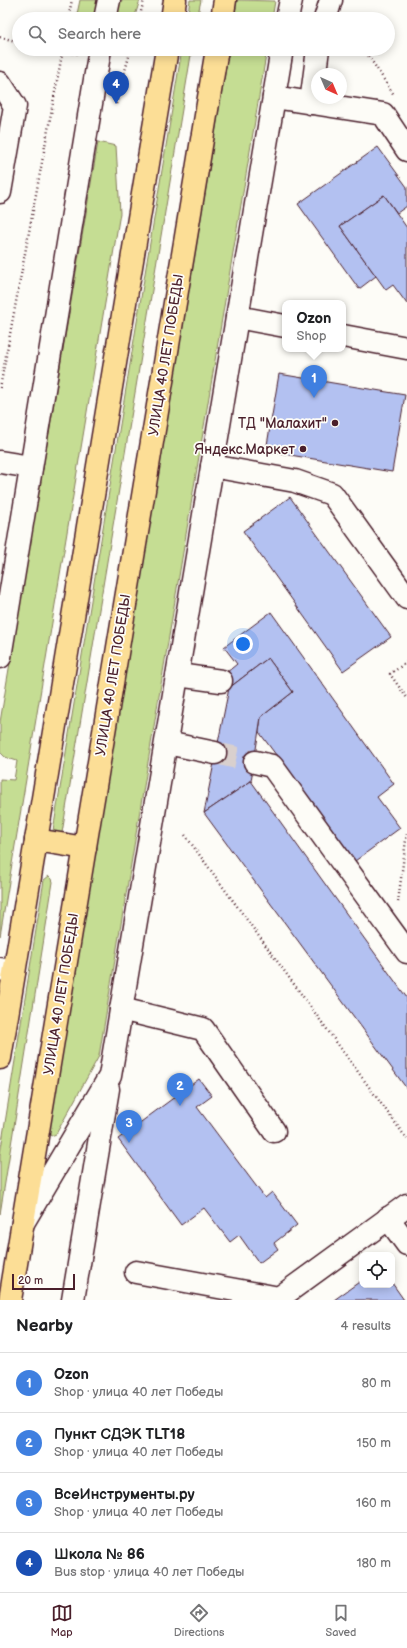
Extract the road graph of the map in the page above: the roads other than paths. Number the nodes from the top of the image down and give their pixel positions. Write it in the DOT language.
graph roads {
  1 [pos="108,0"];
  2 [pos="175,0"];
  3 [pos="225,0"];
  4 [pos="290,0"];
  5 [pos="331,0"];
  6 [pos="106,12"];
  7 [pos="173,12"];
  8 [pos="223,12"];
  9 [pos="288,12"];
  10 [pos="327,12"];
  11 [pos="100,56"];
  12 [pos="166,56"];
  13 [pos="216,56"];
  14 [pos="281,56"];
  15 [pos="317,56"];
  16 [pos="316,68"];
  17 [pos="0,83"];
  18 [pos="274,97"];
  19 [pos="311,103"];
  20 [pos="318,104"];
  21 [pos="407,150"];
  22 [pos="0,192"];
  23 [pos="238,317"];
  24 [pos="282,325"];
  25 [pos="346,337"];
  26 [pos="407,348"];
  27 [pos="0,462"];
  28 [pos="212,466"];
  29 [pos="31,467"];
  30 [pos="407,598"];
  31 [pos="4,604"];
  32 [pos="0,657"];
  33 [pos="178,675"];
  34 [pos="221,681"];
  35 [pos="167,743"];
  36 [pos="215,753"];
  37 [pos="255,762"];
  38 [pos="36,840"];
  39 [pos="85,848"];
  40 [pos="407,952"];
  41 [pos="7,971"];
  42 [pos="121,1009"];
  43 [pos="0,1058"];
  44 [pos="110,1076"];
  45 [pos="274,1131"];
  46 [pos="407,1205"];
  47 [pos="388,1218"];
  48 [pos="23,1224"];
  49 [pos="407,1244"];
  50 [pos="136,1272"];
  51 [pos="279,1299"];
  52 [pos="10,1300"];
  53 [pos="73,1300"];
  1 -- 6 [label="street"];
  2 -- 7 [label="main road"];
  3 -- 8 [label="main road"];
  4 -- 9 [label="street"];
  5 -- 10 [label="street"];
  11 -- 29 [label="street"];
  12 -- 38 [label="main road"];
  13 -- 39 [label="main road, УЛИЦА 40 ЛЕТ ПОБЕДЫ"];
  14 -- 18 [label="street"];
  15 -- 16 [label="street"];
  17 -- 22 [label="street"];
  18 -- 19 [label="street"];
  18 -- 23 [label="street"];
  20 -- 21 [label="street"];
  23 -- 24 [label="street"];
  23 -- 28 [label="street"];
  25 -- 26 [label="street"];
  27 -- 29 [label="street"];
  28 -- 30 [label="street"];
  28 -- 33 [label="street"];
  29 -- 31 [label="street"];
  31 -- 32 [label="street"];
  33 -- 34 [label="street"];
  33 -- 35 [label="street"];
  35 -- 36 [label="street"];
  35 -- 42 [label="street"];
  37 -- 40 [label="street"];
  38 -- 39 [label="main road"];
  38 -- 41 [label="main road"];
  39 -- 48 [label="main road, УЛИЦА 40 ЛЕТ ПОБЕДЫ"];
  41 -- 43 [label="main road"];
  42 -- 44 [label="street"];
  42 -- 45 [label="street"];
  44 -- 48 [label="street"];
  44 -- 53 [label="street"];
  46 -- 47 [label="street"];
  47 -- 49 [label="street"];
  47 -- 51 [label="street"];
  48 -- 52 [label="main road, УЛИЦА 40 ЛЕТ ПОБЕДЫ"];
  50 -- 51 [label="street"];
}
